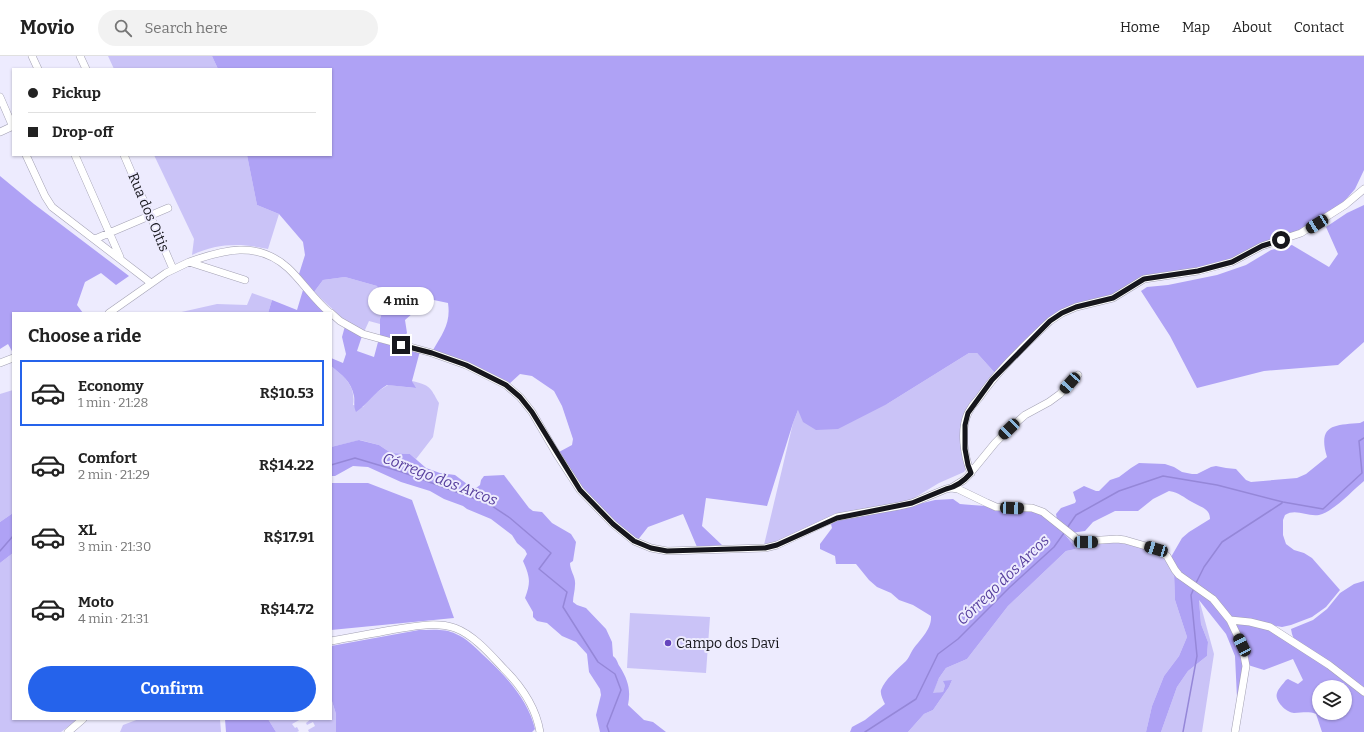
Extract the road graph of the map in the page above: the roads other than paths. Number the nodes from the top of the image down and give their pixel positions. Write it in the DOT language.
graph roads {
  1 [pos="32,56"];
  2 [pos="80,56"];
  3 [pos="38,68"];
  4 [pos="86,68"];
  5 [pos="0,97"];
  6 [pos="12,124"];
  7 [pos="12,126"];
  8 [pos="0,132"];
  9 [pos="26,156"];
  10 [pos="75,156"];
  11 [pos="124,156"];
  12 [pos="1364,189"];
  13 [pos="168,208"];
  14 [pos="151,216"];
  15 [pos="109,234"];
  16 [pos="95,239"];
  17 [pos="121,259"];
  18 [pos="188,262"];
  19 [pos="173,269"];
  20 [pos="244,280"];
  21 [pos="151,283"];
  22 [pos="110,312"];
  23 [pos="329,312"];
  24 [pos="332,314"];
  25 [pos="12,358"];
  26 [pos="0,363"];
  27 [pos="1078,376"];
  28 [pos="971,473"];
  29 [pos="951,488"];
  30 [pos="1230,620"];
  31 [pos="332,641"];
  32 [pos="1364,692"];
  33 [pos="82,720"];
  34 [pos="68,732"];
  35 [pos="540,732"];
  36 [pos="1235,732"];
  1 -- 3 [label="street"];
  2 -- 4 [label="street"];
  5 -- 6 [label="street"];
  7 -- 8 [label="street"];
  9 -- 16 [label="street"];
  10 -- 15 [label="street"];
  11 -- 14 [label="street, Rua dos Oitis"];
  12 -- 28 [label="street"];
  13 -- 14 [label="street"];
  14 -- 15 [label="street"];
  14 -- 19 [label="street, Rua dos Oitis"];
  15 -- 16 [label="street"];
  15 -- 17 [label="street"];
  16 -- 17 [label="street"];
  17 -- 21 [label="street"];
  18 -- 19 [label="street"];
  18 -- 20 [label="street"];
  18 -- 23 [label="street"];
  19 -- 21 [label="street"];
  21 -- 22 [label="street"];
  24 -- 29 [label="street"];
  25 -- 26 [label="street"];
  27 -- 28 [label="street"];
  28 -- 29 [label="street"];
  29 -- 30 [label="street"];
  30 -- 32 [label="street"];
  30 -- 36 [label="street"];
  31 -- 35 [label="street"];
  33 -- 34 [label="street"];
}
